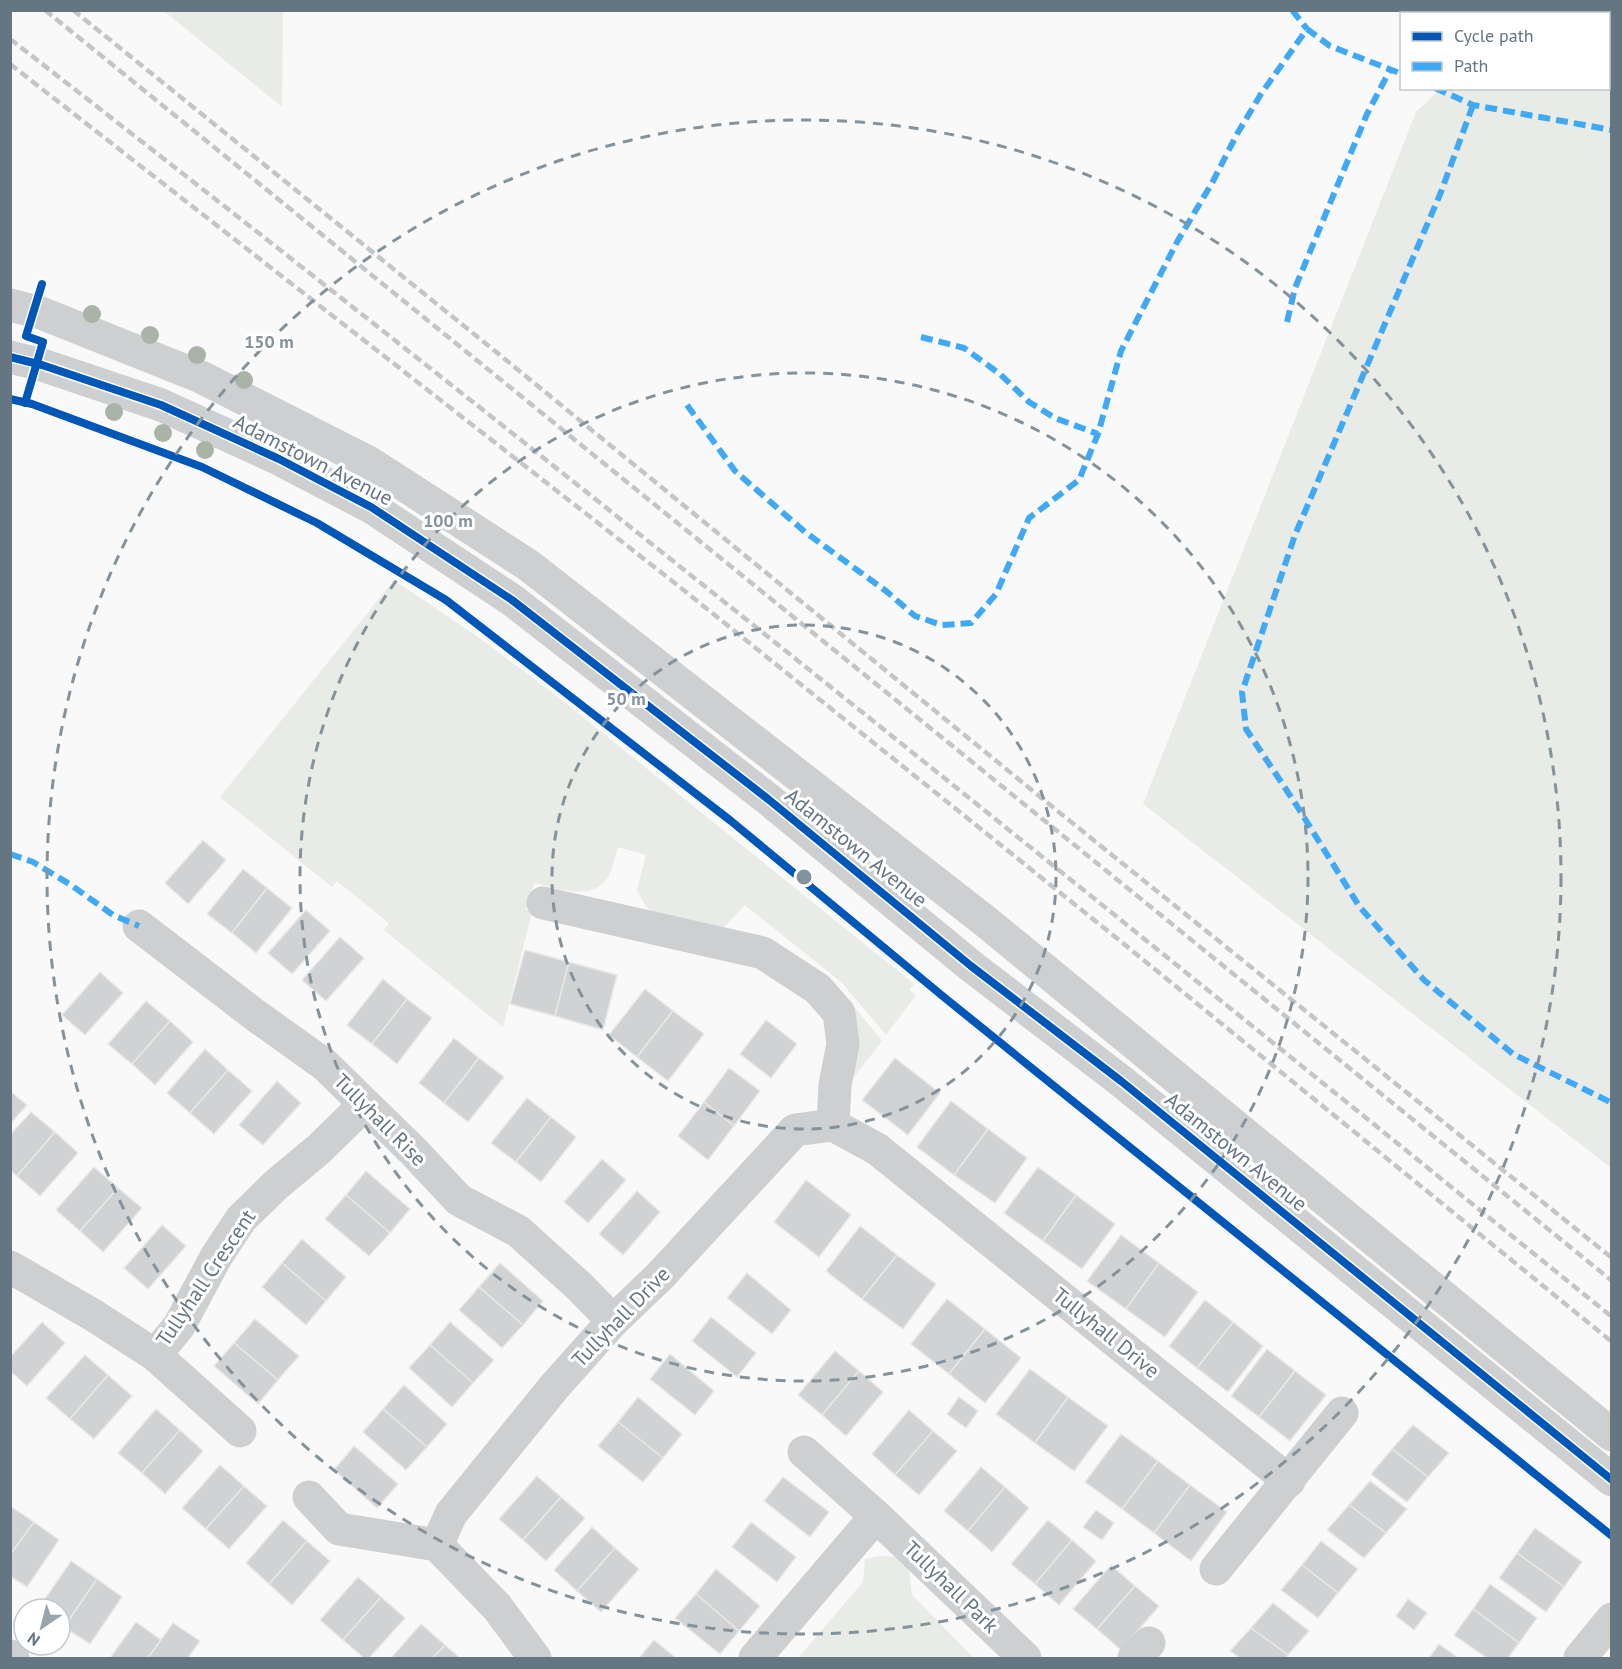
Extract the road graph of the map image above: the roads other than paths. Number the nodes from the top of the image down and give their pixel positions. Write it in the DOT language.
graph roads {
  1 [pos="10,305"];
  2 [pos="10,357"];
  3 [pos="543,903"];
  4 [pos="139,926"];
  5 [pos="364,1105"];
  6 [pos="833,1125"];
  7 [pos="10,1268"];
  8 [pos="613,1321"];
  9 [pos="154,1354"];
  10 [pos="1342,1413"];
  11 [pos="240,1431"];
  12 [pos="1611,1435"];
  13 [pos="804,1452"];
  14 [pos="1289,1480"];
  15 [pos="1611,1480"];
  16 [pos="309,1497"];
  17 [pos="876,1516"];
  18 [pos="437,1545"];
  19 [pos="1216,1569"];
  20 [pos="1611,1619"];
  21 [pos="535,1659"];
  22 [pos="756,1659"];
  23 [pos="1025,1659"];
  24 [pos="1580,1659"];
  1 -- 12 [label="street, Adamstown Avenue"];
  2 -- 15 [label="street, Adamstown Avenue"];
  3 -- 6 [label="street"];
  4 -- 5 [label="street, Tullyhall Rise"];
  5 -- 8 [label="street, Tullyhall Rise"];
  5 -- 9 [label="street, Tullyhall Crescent"];
  6 -- 8 [label="street, Tullyhall Drive"];
  6 -- 14 [label="street, Tullyhall Drive"];
  7 -- 9 [label="street, Tullyhall Crescent"];
  8 -- 18 [label="street, Tullyhall Drive"];
  9 -- 11 [label="street, Tullyhall Crescent"];
  10 -- 14 [label="street"];
  13 -- 17 [label="street, Tullyhall Park"];
  14 -- 19 [label="street"];
  16 -- 18 [label="street"];
  17 -- 22 [label="street"];
  17 -- 23 [label="street, Tullyhall Park"];
  18 -- 21 [label="street"];
  20 -- 24 [label="street"];
}
